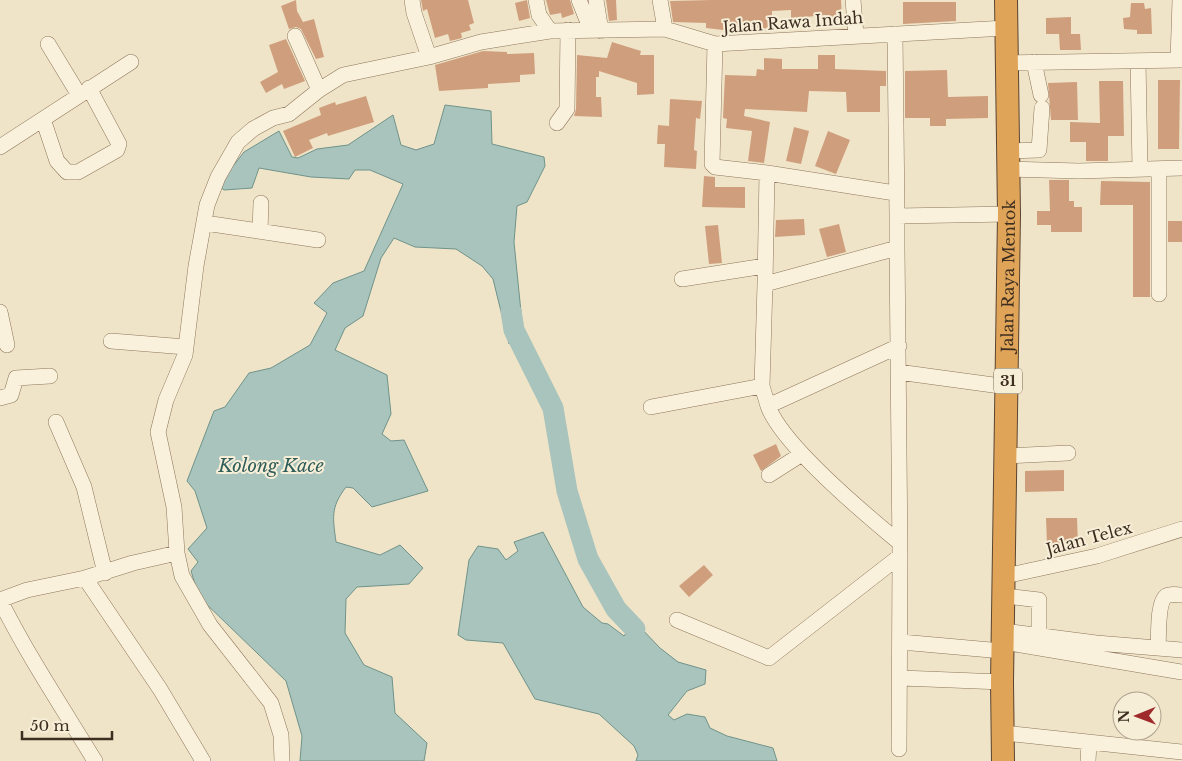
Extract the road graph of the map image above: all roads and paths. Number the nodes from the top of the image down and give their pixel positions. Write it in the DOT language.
graph roads {
  1 [pos="412,0"];
  2 [pos="536,0"];
  3 [pos="579,0"];
  4 [pos="596,0"];
  5 [pos="660,0"];
  6 [pos="853,0"];
  7 [pos="1006,0"];
  8 [pos="1180,0"];
  9 [pos="1006,28"];
  10 [pos="665,29"];
  11 [pos="568,30"];
  12 [pos="596,30"];
  13 [pos="550,31"];
  14 [pos="895,34"];
  15 [pos="856,35"];
  16 [pos="295,36"];
  17 [pos="48,44"];
  18 [pos="715,44"];
  19 [pos="429,57"];
  20 [pos="1180,60"];
  21 [pos="1138,61"];
  22 [pos="132,62"];
  23 [pos="1034,62"];
  24 [pos="1006,63"];
  25 [pos="319,90"];
  26 [pos="84,91"];
  27 [pos="43,119"];
  28 [pos="557,123"];
  29 [pos="0,147"];
  30 [pos="1008,160"];
  31 [pos="1182,168"];
  32 [pos="1140,169"];
  33 [pos="1159,169"];
  34 [pos="767,173"];
  35 [pos="895,193"];
  36 [pos="262,202"];
  37 [pos="1009,214"];
  38 [pos="897,216"];
  39 [pos="205,223"];
  40 [pos="260,231"];
  41 [pos="318,240"];
  42 [pos="897,248"];
  43 [pos="765,266"];
  44 [pos="682,279"];
  45 [pos="766,284"];
  46 [pos="1159,294"];
  47 [pos="0,312"];
  48 [pos="110,341"];
  49 [pos="7,345"];
  50 [pos="899,346"];
  51 [pos="186,347"];
  52 [pos="898,372"];
  53 [pos="50,376"];
  54 [pos="762,386"];
  55 [pos="1008,387"];
  56 [pos="0,398"];
  57 [pos="768,406"];
  58 [pos="651,407"];
  59 [pos="56,422"];
  60 [pos="1068,453"];
  61 [pos="802,454"];
  62 [pos="1006,456"];
  63 [pos="769,475"];
  64 [pos="1182,529"];
  65 [pos="900,549"];
  66 [pos="177,553"];
  67 [pos="105,574"];
  68 [pos="85,578"];
  69 [pos="1005,586"];
  70 [pos="1182,595"];
  71 [pos="0,600"];
  72 [pos="677,620"];
  73 [pos="1039,636"];
  74 [pos="1003,641"];
  75 [pos="900,642"];
  76 [pos="1158,648"];
  77 [pos="1182,650"];
  78 [pos="1182,672"];
  79 [pos="901,678"];
  80 [pos="1002,682"];
  81 [pos="1004,733"];
  82 [pos="1089,742"];
  83 [pos="899,749"];
  84 [pos="1182,752"];
  85 [pos="95,761"];
  86 [pos="203,761"];
  87 [pos="282,761"];
  88 [pos="1003,761"];
  89 [pos="1088,761"];
  1 -- 19 [label="street"];
  2 -- 13 [label="street"];
  3 -- 12 [label="street"];
  4 -- 12 [label="street"];
  5 -- 10 [label="street"];
  6 -- 15 [label="street"];
  7 -- 9 [label="highway, Jalan Raya Mentok / 31"];
  8 -- 20 [label="street"];
  9 -- 14 [label="street, Jalan Rawa Indah"];
  9 -- 24 [label="highway, Jalan Raya Mentok / 31"];
  10 -- 12 [label="street, Jalan Rawa Indah"];
  10 -- 18 [label="street, Jalan Rawa Indah"];
  11 -- 12 [label="street, Jalan Rawa Indah"];
  11 -- 13 [label="street, Jalan Rawa Indah"];
  11 -- 28 [label="street"];
  13 -- 19 [label="street, Jalan Rawa Indah"];
  14 -- 15 [label="street, Jalan Rawa Indah"];
  14 -- 35 [label="street"];
  15 -- 18 [label="street, Jalan Rawa Indah"];
  16 -- 25 [label="street"];
  17 -- 26 [label="street"];
  18 -- 34 [label="street"];
  19 -- 25 [label="street, Jalan Rawa Indah"];
  20 -- 21 [label="street"];
  21 -- 23 [label="street"];
  21 -- 32 [label="street"];
  22 -- 26 [label="street"];
  23 -- 24 [label="street"];
  23 -- 30 [label="street"];
  24 -- 30 [label="highway, Jalan Raya Mentok / 31"];
  25 -- 39 [label="street, Jalan Rawa Indah"];
  26 -- 27 [label="street"];
  26 -- 27 [label="street"];
  27 -- 29 [label="street"];
  30 -- 32 [label="street"];
  30 -- 37 [label="highway, Jalan Raya Mentok / 31"];
  31 -- 33 [label="street"];
  32 -- 33 [label="street"];
  33 -- 46 [label="street"];
  34 -- 35 [label="street"];
  34 -- 43 [label="street"];
  35 -- 38 [label="street"];
  36 -- 40 [label="street"];
  37 -- 38 [label="street"];
  37 -- 55 [label="highway, Jalan Raya Mentok / 31"];
  38 -- 42 [label="street"];
  39 -- 40 [label="street"];
  39 -- 51 [label="street"];
  40 -- 41 [label="street"];
  42 -- 45 [label="street"];
  42 -- 50 [label="street"];
  43 -- 44 [label="street"];
  43 -- 45 [label="street"];
  45 -- 54 [label="street"];
  47 -- 49 [label="street"];
  48 -- 51 [label="street"];
  50 -- 52 [label="street"];
  50 -- 57 [label="street"];
  51 -- 66 [label="street"];
  52 -- 55 [label="street"];
  52 -- 65 [label="street"];
  53 -- 56 [label="street"];
  54 -- 57 [label="street"];
  54 -- 58 [label="street"];
  55 -- 62 [label="highway, Jalan Raya Mentok / 31"];
  57 -- 61 [label="street"];
  59 -- 67 [label="street"];
  60 -- 62 [label="street"];
  61 -- 63 [label="street"];
  61 -- 65 [label="street"];
  62 -- 69 [label="highway, Jalan Raya Mentok / 31"];
  64 -- 69 [label="street, Jalan Telex"];
  65 -- 72 [label="street"];
  65 -- 75 [label="street"];
  66 -- 67 [label="street"];
  66 -- 87 [label="street"];
  67 -- 68 [label="street"];
  68 -- 71 [label="street"];
  68 -- 86 [label="street"];
  69 -- 73 [label="street"];
  69 -- 74 [label="highway, Jalan Raya Mentok / 31"];
  70 -- 76 [label="street"];
  71 -- 85 [label="street"];
  73 -- 74 [label="street"];
  73 -- 76 [label="street"];
  74 -- 75 [label="street"];
  74 -- 78 [label="street"];
  74 -- 80 [label="highway, Jalan Raya Mentok / 31"];
  75 -- 79 [label="street"];
  76 -- 77 [label="street"];
  79 -- 80 [label="street"];
  79 -- 83 [label="street"];
  80 -- 81 [label="highway, Jalan Raya Mentok / 31"];
  81 -- 82 [label="street"];
  81 -- 88 [label="highway, Jalan Raya Mentok / 31"];
  82 -- 84 [label="street"];
  82 -- 89 [label="street"];
}
